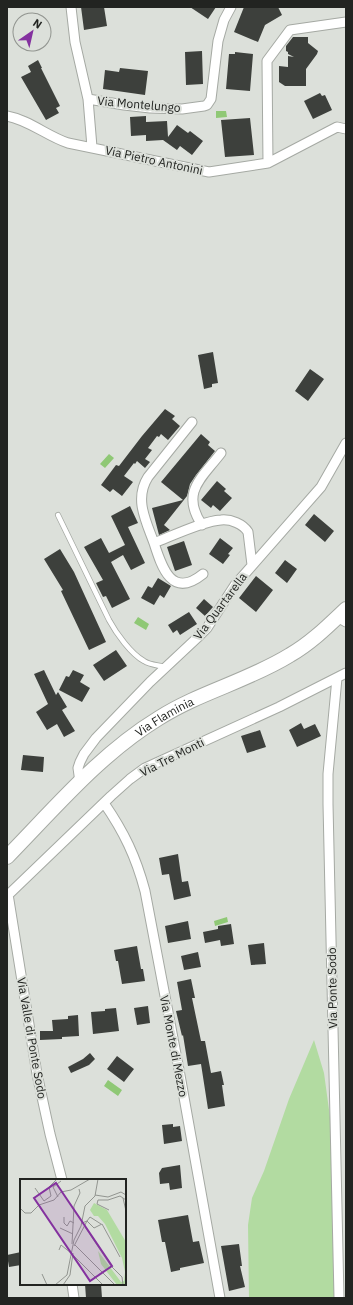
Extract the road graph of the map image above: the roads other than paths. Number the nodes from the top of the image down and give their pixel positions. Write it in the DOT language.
graph roads {
  1 [pos="71,7"];
  2 [pos="231,7"];
  3 [pos="346,22"];
  4 [pos="88,99"];
  5 [pos="7,116"];
  6 [pos="346,129"];
  7 [pos="92,147"];
  8 [pos="268,163"];
  9 [pos="192,422"];
  10 [pos="346,443"];
  11 [pos="221,453"];
  12 [pos="58,515"];
  13 [pos="202,525"];
  14 [pos="154,543"];
  15 [pos="252,565"];
  16 [pos="202,574"];
  17 [pos="343,616"];
  18 [pos="167,667"];
  19 [pos="346,673"];
  20 [pos="337,678"];
  21 [pos="80,782"];
  22 [pos="104,803"];
  23 [pos="7,857"];
  24 [pos="8,895"];
  25 [pos="62,1179"];
  26 [pos="72,1285"];
  27 [pos="74,1298"];
  28 [pos="220,1298"];
  29 [pos="339,1298"];
  1 -- 4 [label="street, Via Montelungo"];
  2 -- 4 [label="street, Via Montelungo"];
  3 -- 8 [label="street"];
  4 -- 7 [label="street, Via Montelungo"];
  5 -- 7 [label="street, Via Pietro Antonini"];
  6 -- 8 [label="street, Via Pietro Antonini"];
  7 -- 8 [label="street, Via Pietro Antonini"];
  9 -- 14 [label="street"];
  10 -- 15 [label="street, Via Quartarella"];
  11 -- 13 [label="street"];
  12 -- 18 [label="lane"];
  13 -- 14 [label="street"];
  13 -- 15 [label="street"];
  14 -- 16 [label="street"];
  15 -- 18 [label="street, Via Quartarella"];
  17 -- 21 [label="main road, Via Flaminia"];
  18 -- 21 [label="street, Via Quartarella"];
  19 -- 20 [label="street, Via Tre Monti"];
  20 -- 22 [label="street, Via Tre Monti"];
  20 -- 29 [label="street, Via Ponte Sodo"];
  21 -- 23 [label="main road, Via Flaminia"];
  22 -- 24 [label="street, Via Tre Monti"];
  22 -- 28 [label="street, Via Monte di Mezzo"];
  24 -- 25 [label="street, Via Valle di Ponte Sodo"];
  26 -- 27 [label="street"];
}
